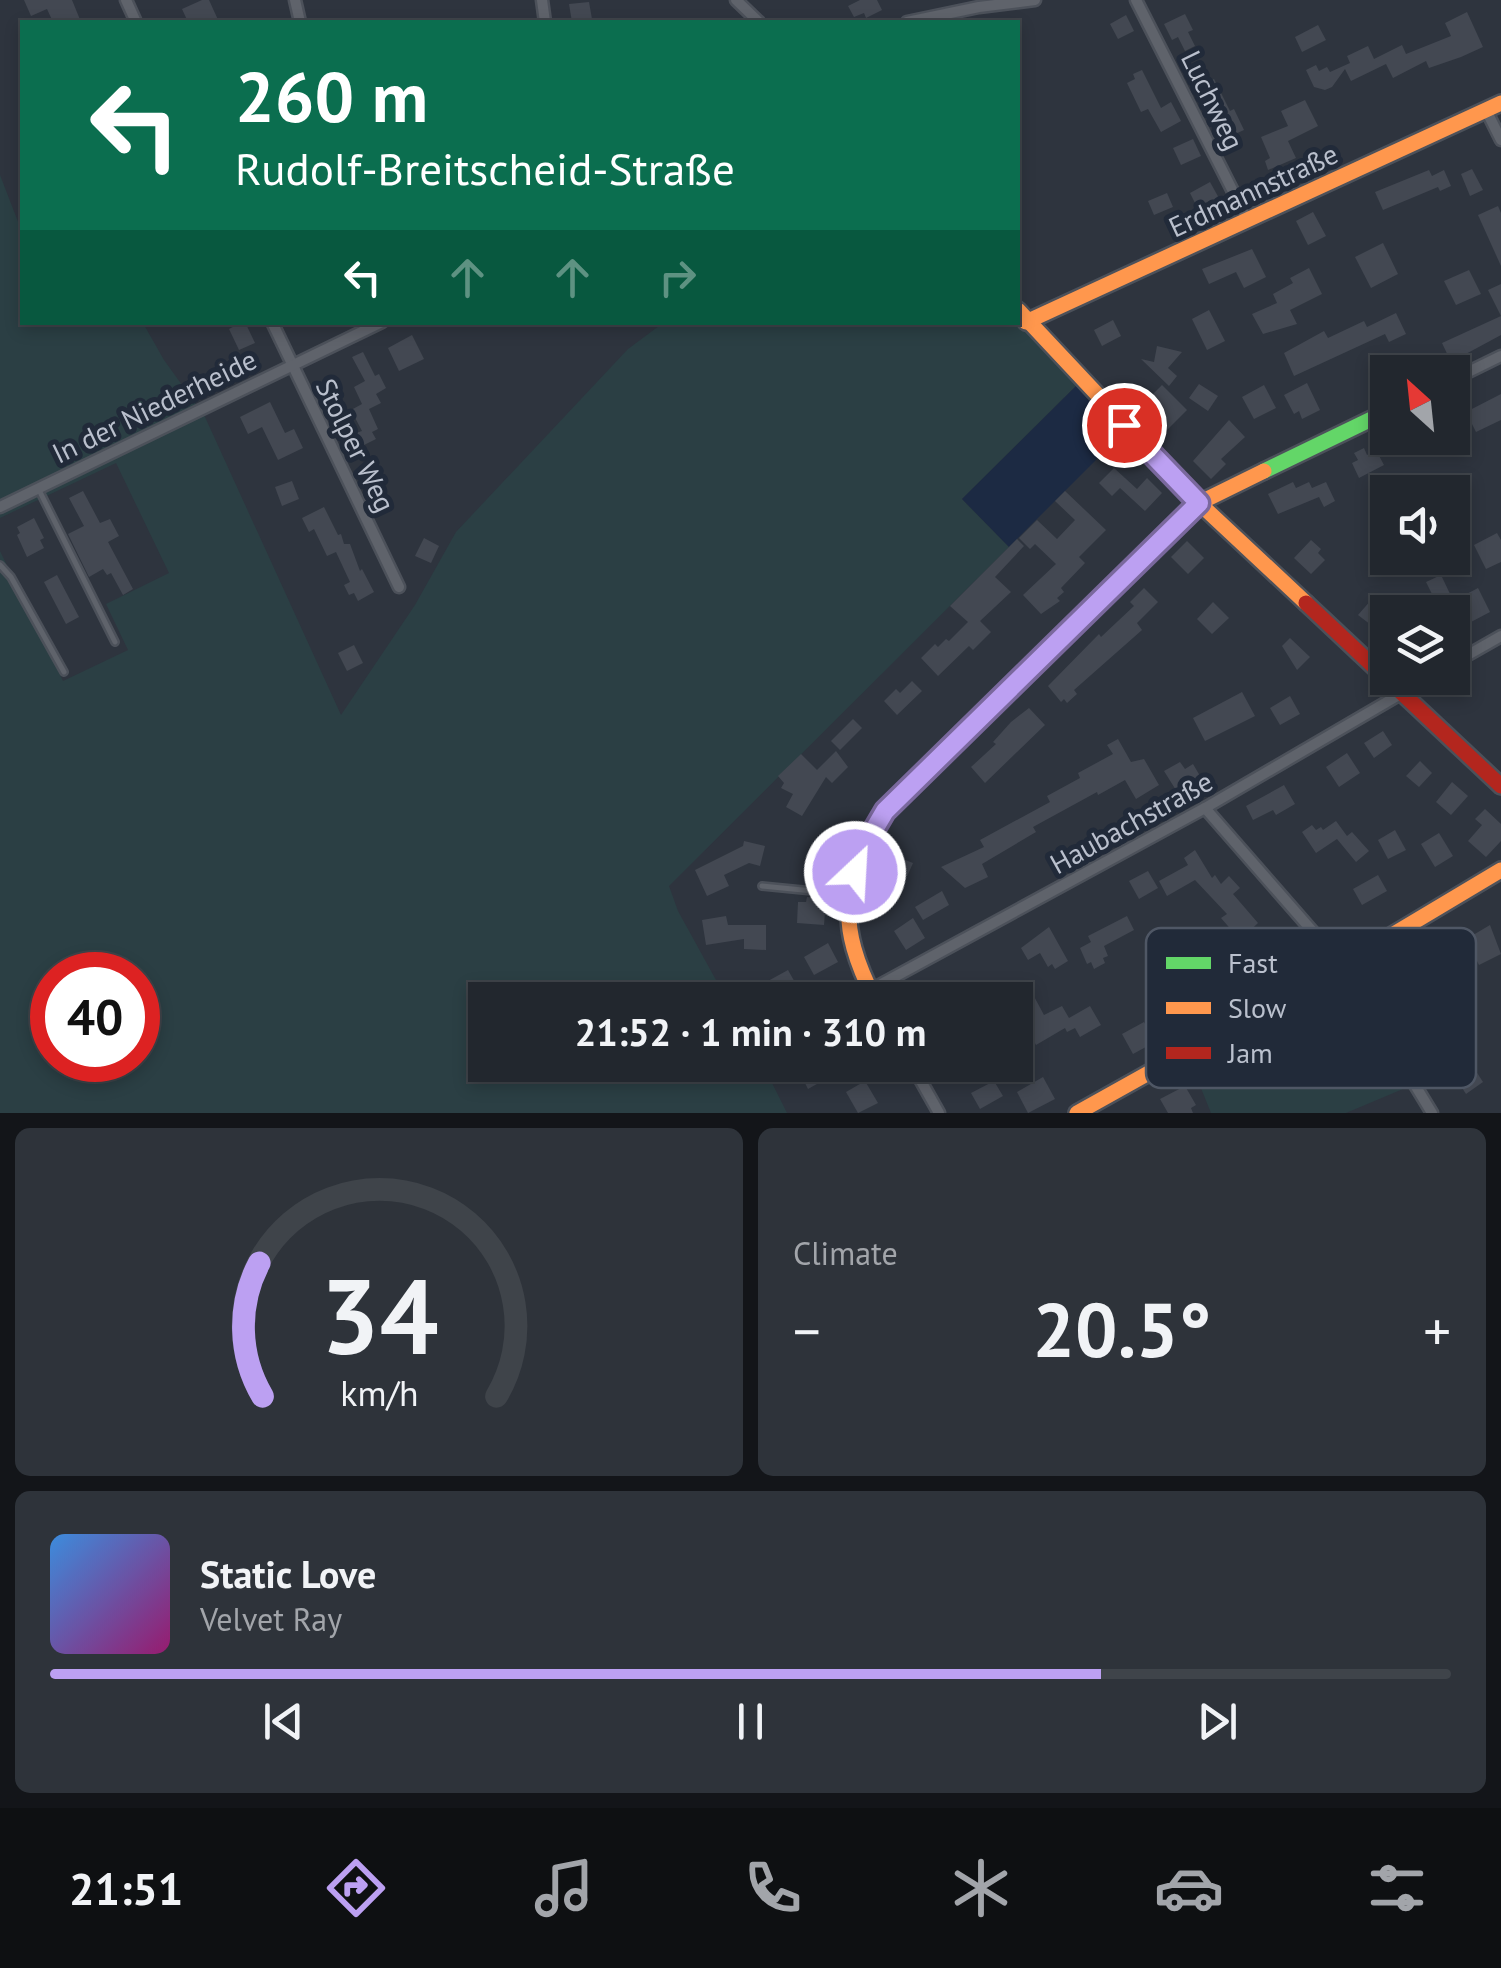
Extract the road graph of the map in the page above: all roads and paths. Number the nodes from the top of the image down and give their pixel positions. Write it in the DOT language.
graph roads {
  1 [pos="736,0"];
  2 [pos="1035,0"];
  3 [pos="1136,0"];
  4 [pos="757,20"];
  5 [pos="916,20"];
  6 [pos="1494,106"];
  7 [pos="1501,140"];
  8 [pos="1248,221"];
  9 [pos="1022,316"];
  10 [pos="273,325"];
  11 [pos="376,325"];
  12 [pos="1501,356"];
  13 [pos="292,365"];
  14 [pos="1470,371"];
  15 [pos="1370,421"];
  16 [pos="37,487"];
  17 [pos="1199,503"];
  18 [pos="0,507"];
  19 [pos="0,564"];
  20 [pos="399,587"];
  21 [pos="1501,636"];
  22 [pos="115,642"];
  23 [pos="1470,654"];
  24 [pos="1370,665"];
  25 [pos="64,672"];
  26 [pos="1398,695"];
  27 [pos="1401,695"];
  28 [pos="1501,786"];
  29 [pos="1204,808"];
  30 [pos="1501,870"];
  31 [pos="762,886"];
  32 [pos="848,894"];
  33 [pos="1309,928"];
  34 [pos="1404,928"];
  35 [pos="868,982"];
  36 [pos="895,982"];
  37 [pos="1146,1074"];
  38 [pos="922,1082"];
  39 [pos="1417,1088"];
  40 [pos="939,1113"];
  41 [pos="1076,1113"];
  42 [pos="1432,1113"];
  1 -- 4 [label="street"];
  2 -- 5 [label="street"];
  3 -- 8 [label="street, Luchweg"];
  6 -- 7 [label="street"];
  6 -- 8 [label="street, Erdmannstraße"];
  8 -- 9 [label="street, Erdmannstraße"];
  9 -- 17 [label="street"];
  10 -- 13 [label="street, Stolper Weg"];
  11 -- 13 [label="street, In der Niederheide"];
  12 -- 14 [label="street"];
  13 -- 16 [label="street, In der Niederheide"];
  13 -- 20 [label="street, Stolper Weg"];
  15 -- 17 [label="street"];
  16 -- 18 [label="street, In der Niederheide"];
  16 -- 22 [label="lane"];
  17 -- 24 [label="street"];
  17 -- 32 [label="street"];
  19 -- 25 [label="lane"];
  21 -- 23 [label="street"];
  26 -- 29 [label="street, Haubachstraße"];
  27 -- 28 [label="street"];
  29 -- 33 [label="street"];
  29 -- 36 [label="street, Haubachstraße"];
  30 -- 34 [label="street"];
  31 -- 32 [label="lane"];
  32 -- 35 [label="street"];
  37 -- 41 [label="street"];
  38 -- 40 [label="street"];
  39 -- 42 [label="street"];
}
